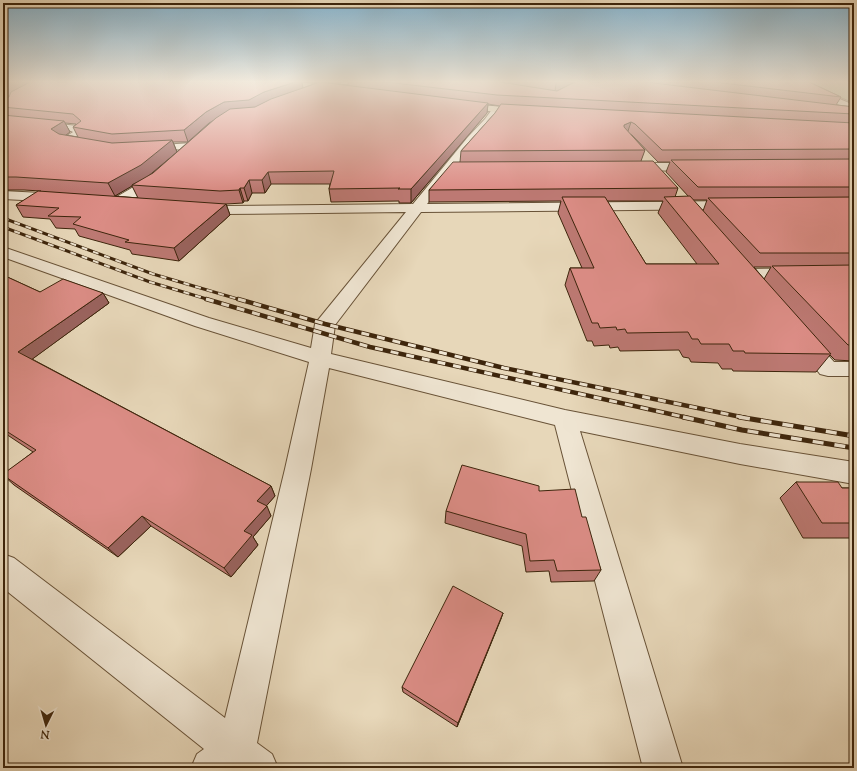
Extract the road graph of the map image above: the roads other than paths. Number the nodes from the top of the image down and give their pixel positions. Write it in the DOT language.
graph roads {
  1 [pos="491,118"];
  2 [pos="3,120"];
  3 [pos="203,136"];
  4 [pos="95,146"];
  5 [pos="192,146"];
  6 [pos="132,149"];
  7 [pos="638,150"];
  8 [pos="180,156"];
  9 [pos="169,167"];
  10 [pos="614,167"];
  11 [pos="653,167"];
  12 [pos="707,167"];
  13 [pos="448,168"];
  14 [pos="466,169"];
  15 [pos="3,195"];
  16 [pos="71,198"];
  17 [pos="102,201"];
  18 [pos="118,202"];
  19 [pos="140,204"];
  20 [pos="751,205"];
  21 [pos="688,206"];
  22 [pos="186,207"];
  23 [pos="418,207"];
  24 [pos="702,223"];
  25 [pos="3,252"];
  26 [pos="854,273"];
  27 [pos="762,292"];
  28 [pos="792,327"];
  29 [pos="319,358"];
  30 [pos="854,369"];
  31 [pos="565,419"];
  32 [pos="854,473"];
  33 [pos="3,569"];
  34 [pos="234,764"];
  35 [pos="663,768"];
  1 -- 13 [label="street"];
  2 -- 4 [label="street"];
  3 -- 5 [label="street"];
  5 -- 6 [label="street"];
  5 -- 8 [label="street"];
  7 -- 11 [label="street"];
  9 -- 18 [label="street"];
  10 -- 11 [label="street"];
  11 -- 12 [label="street"];
  11 -- 21 [label="street"];
  13 -- 14 [label="street"];
  13 -- 23 [label="street"];
  15 -- 16 [label="street"];
  17 -- 18 [label="street"];
  18 -- 19 [label="street"];
  20 -- 21 [label="street"];
  21 -- 23 [label="street"];
  21 -- 24 [label="street"];
  22 -- 23 [label="street"];
  23 -- 29 [label="street"];
  25 -- 29 [label="street"];
  26 -- 27 [label="street"];
  28 -- 30 [label="street"];
  29 -- 31 [label="street"];
  29 -- 34 [label="street"];
  31 -- 32 [label="street"];
  31 -- 35 [label="street"];
  33 -- 34 [label="street"];
}
